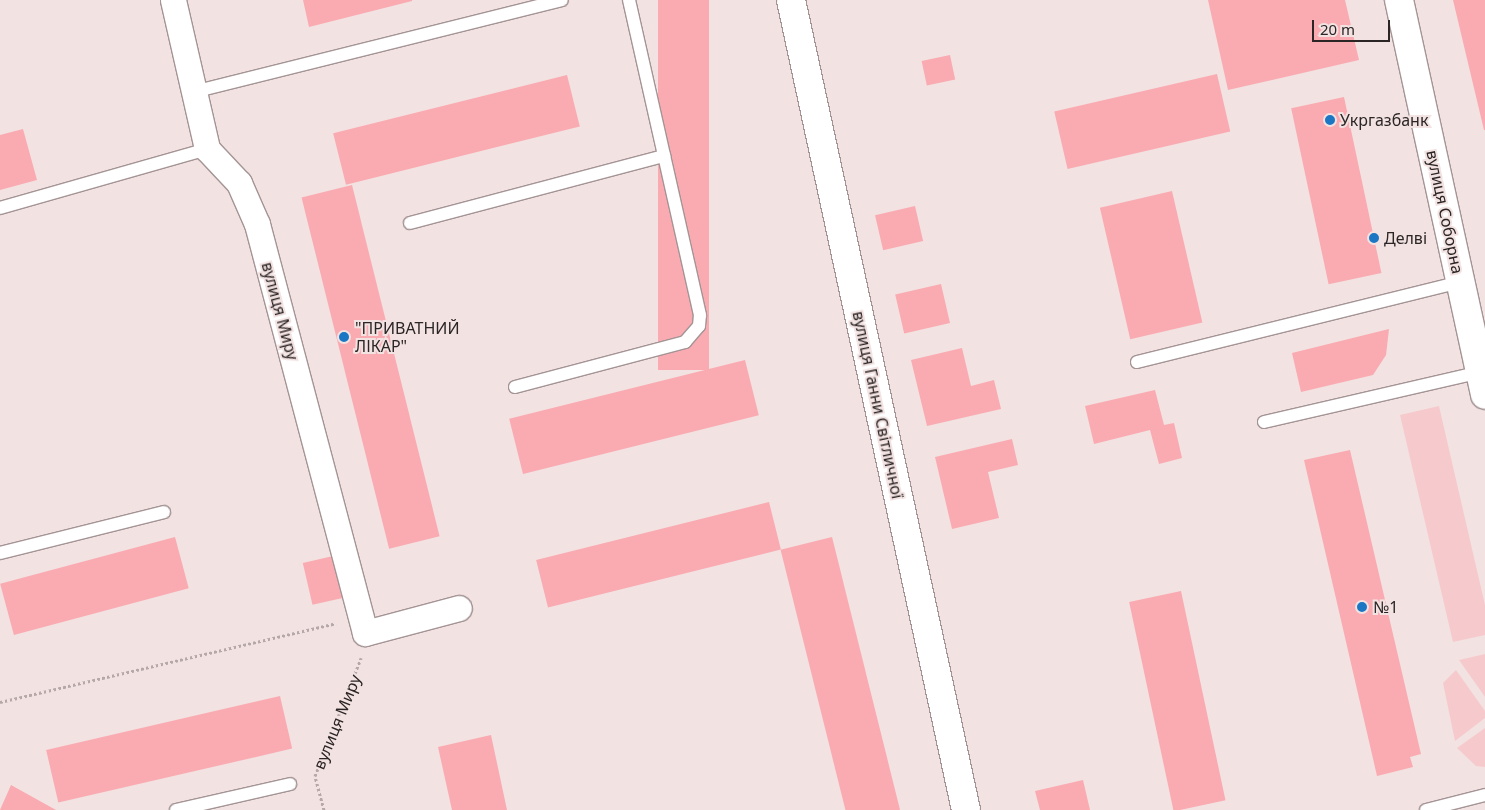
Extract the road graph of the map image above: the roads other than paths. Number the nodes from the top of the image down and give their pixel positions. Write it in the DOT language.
graph roads {
  1 [pos="173,0"];
  2 [pos="562,0"];
  3 [pos="628,0"];
  4 [pos="791,0"];
  5 [pos="1399,0"];
  6 [pos="193,92"];
  7 [pos="207,149"];
  8 [pos="664,156"];
  9 [pos="0,208"];
  10 [pos="410,223"];
  11 [pos="1460,282"];
  12 [pos="1137,362"];
  13 [pos="1483,379"];
  14 [pos="515,386"];
  15 [pos="1264,422"];
  16 [pos="164,512"];
  17 [pos="0,553"];
  18 [pos="459,608"];
  19 [pos="290,784"];
  20 [pos="1485,795"];
  21 [pos="176,810"];
  22 [pos="966,810"];
  23 [pos="1426,810"];
  1 -- 6 [label="street, вулиця Миру"];
  2 -- 6 [label="lane"];
  3 -- 8 [label="lane"];
  4 -- 22 [label="street, вулиця Ганни Світличної"];
  5 -- 11 [label="street, вулиця Соборна"];
  6 -- 7 [label="street, вулиця Миру"];
  7 -- 9 [label="lane"];
  7 -- 18 [label="street, вулиця Миру"];
  8 -- 10 [label="lane"];
  8 -- 14 [label="lane"];
  11 -- 12 [label="lane"];
  11 -- 13 [label="street, вулиця Соборна"];
  13 -- 15 [label="lane"];
  16 -- 17 [label="lane"];
  19 -- 21 [label="lane"];
  20 -- 23 [label="lane"];
}
